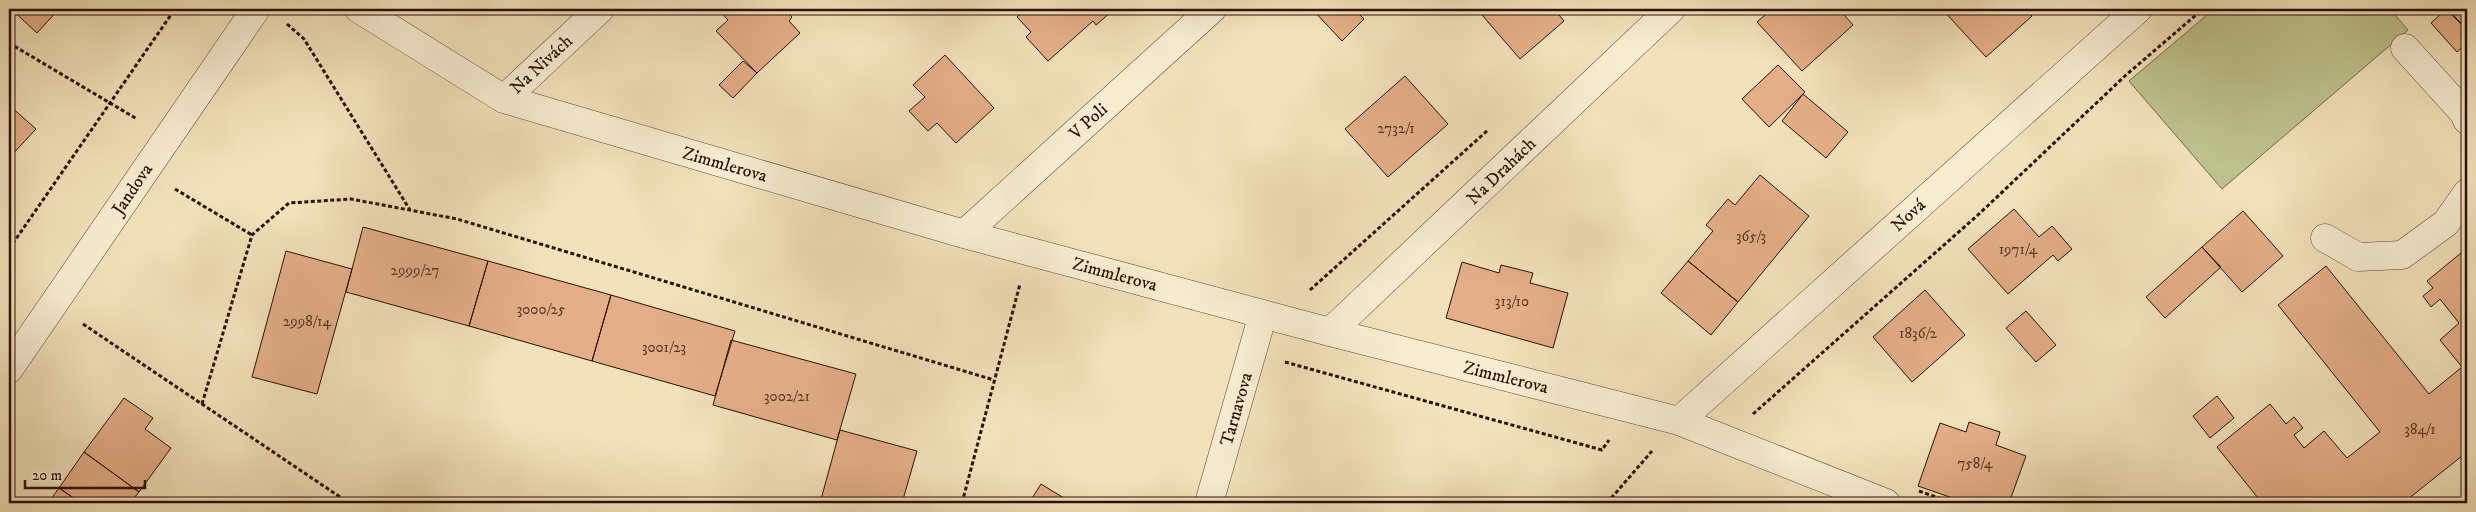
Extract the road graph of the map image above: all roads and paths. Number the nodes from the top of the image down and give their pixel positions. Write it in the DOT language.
graph roads {
  1 [pos="176,9"];
  2 [pos="256,9"];
  3 [pos="359,9"];
  4 [pos="600,9"];
  5 [pos="1212,9"];
  6 [pos="1671,9"];
  7 [pos="2203,9"];
  8 [pos="2122,14"];
  9 [pos="283,21"];
  10 [pos="9,43"];
  11 [pos="2405,48"];
  12 [pos="504,99"];
  13 [pos="111,103"];
  14 [pos="2467,120"];
  15 [pos="168,137"];
  16 [pos="144,171"];
  17 [pos="2467,193"];
  18 [pos="410,210"];
  19 [pos="964,234"];
  20 [pos="252,235"];
  21 [pos="2325,238"];
  22 [pos="9,249"];
  23 [pos="1029,252"];
  24 [pos="53,304"];
  25 [pos="1264,314"];
  26 [pos="1330,332"];
  27 [pos="1277,360"];
  28 [pos="9,369"];
  29 [pos="994,380"];
  30 [pos="202,404"];
  31 [pos="1629,408"];
  32 [pos="1679,421"];
  33 [pos="1759,422"];
  34 [pos="1917,490"];
  35 [pos="349,503"];
  36 [pos="962,503"];
  37 [pos="1209,503"];
  38 [pos="1607,503"];
  39 [pos="1886,503"];
  40 [pos="1953,503"];
  1 -- 13 [label="path"];
  2 -- 15 [label="street, Jandova"];
  3 -- 12 [label="street, Zimmlerova"];
  4 -- 12 [label="street, Na Nivách"];
  5 -- 19 [label="street, V Poli"];
  6 -- 26 [label="street, Na Drahách"];
  7 -- 33 [label="path"];
  8 -- 32 [label="street, Nová"];
  9 -- 18 [label="path"];
  10 -- 13 [label="path"];
  11 -- 14 [label="street"];
  12 -- 19 [label="street, Zimmlerova"];
  13 -- 15 [label="path"];
  13 -- 22 [label="path"];
  15 -- 16 [label="street, Jandova"];
  16 -- 20 [label="path"];
  16 -- 24 [label="street, Jandova"];
  17 -- 21 [label="street"];
  18 -- 20 [label="path"];
  18 -- 29 [label="path"];
  19 -- 23 [label="street, Zimmlerova"];
  20 -- 30 [label="path"];
  23 -- 25 [label="street, Zimmlerova"];
  23 -- 29 [label="path"];
  24 -- 28 [label="street, Jandova"];
  24 -- 30 [label="path"];
  25 -- 26 [label="street, Zimmlerova"];
  25 -- 37 [label="street, Tarnavova"];
  26 -- 31 [label="street, Zimmlerova"];
  27 -- 31 [label="path"];
  29 -- 36 [label="path"];
  30 -- 35 [label="path"];
  31 -- 32 [label="street, Zimmlerova"];
  32 -- 38 [label="path"];
  32 -- 39 [label="street, Zimmlerova"];
  34 -- 40 [label="path"];
}
